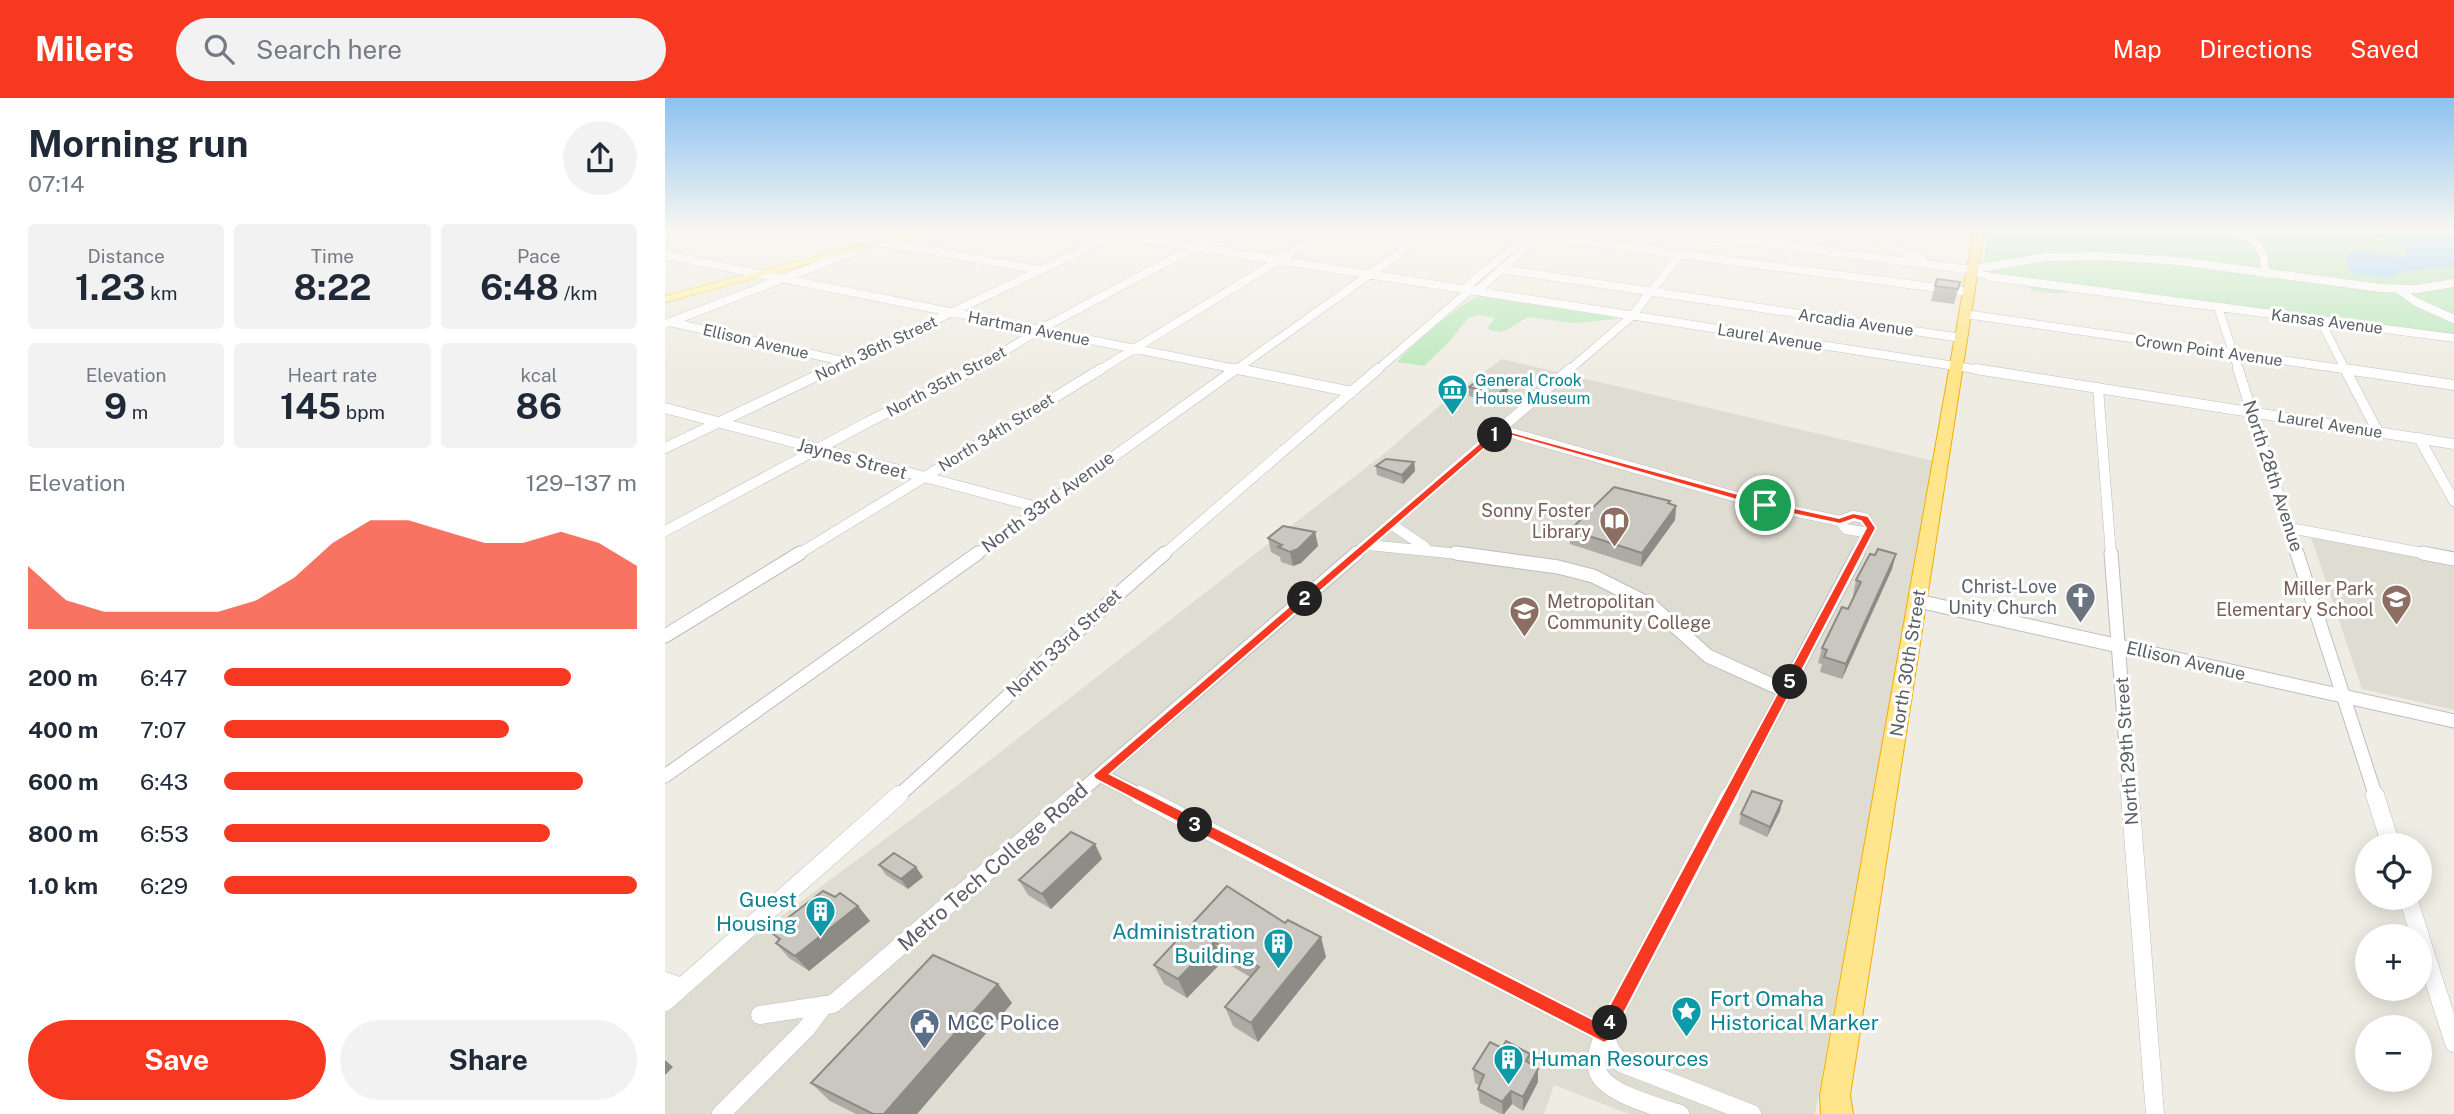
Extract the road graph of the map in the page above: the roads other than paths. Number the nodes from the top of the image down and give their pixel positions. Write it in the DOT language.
graph roads {
  1 [pos="749,277"];
  2 [pos="781,277"];
  3 [pos="1025,277"];
  4 [pos="1137,277"];
  5 [pos="1250,277"];
  6 [pos="1365,277"];
  7 [pos="1384,277"];
  8 [pos="1479,277"];
  9 [pos="1492,277"];
  10 [pos="1558,277"];
  11 [pos="1662,277"];
  12 [pos="1861,277"];
  13 [pos="1971,277"];
  14 [pos="1990,277"];
  15 [pos="2295,277"];
  16 [pos="784,278"];
  17 [pos="2454,283"];
  18 [pos="2399,289"];
  19 [pos="1469,290"];
  20 [pos="1651,291"];
  21 [pos="1969,292"];
  22 [pos="665,299"];
  23 [pos="2218,307"];
  24 [pos="952,312"];
  25 [pos="1965,314"];
  26 [pos="1632,316"];
  27 [pos="2454,319"];
  28 [pos="2320,320"];
  29 [pos="667,323"];
  30 [pos="1039,330"];
  31 [pos="1961,338"];
  32 [pos="2454,338"];
  33 [pos="1132,348"];
  34 [pos="2234,354"];
  35 [pos="847,362"];
  36 [pos="1956,366"];
  37 [pos="1235,368"];
  38 [pos="2346,370"];
  39 [pos="2454,385"];
  40 [pos="2098,388"];
  41 [pos="1352,392"];
  42 [pos="665,408"];
  43 [pos="2252,412"];
  44 [pos="719,423"];
  45 [pos="1501,430"];
  46 [pos="2378,432"];
  47 [pos="2419,438"];
  48 [pos="2454,444"];
  49 [pos="665,448"];
  50 [pos="817,449"];
  51 [pos="923,477"];
  52 [pos="2454,501"];
  53 [pos="1041,508"];
  54 [pos="1391,524"];
  55 [pos="2290,528"];
  56 [pos="665,531"];
  57 [pos="1368,545"];
  58 [pos="1432,550"];
  59 [pos="2454,559"];
  60 [pos="1918,601"];
  61 [pos="665,636"];
  62 [pos="2118,646"];
  63 [pos="1785,691"];
  64 [pos="2343,696"];
  65 [pos="2454,721"];
  66 [pos="1100,775"];
  67 [pos="665,776"];
  68 [pos="2387,833"];
  69 [pos="2432,974"];
  70 [pos="673,984"];
  71 [pos="665,1002"];
  72 [pos="824,1005"];
  73 [pos="760,1015"];
  74 [pos="1604,1034"];
  75 [pos="2454,1043"];
  76 [pos="1833,1108"];
  77 [pos="721,1114"];
  78 [pos="1680,1114"];
  79 [pos="1752,1114"];
  80 [pos="2155,1114"];
  1 -- 22 [label="main road"];
  2 -- 16 [label="street, Hartman Avenue"];
  3 -- 24 [label="street, North 36th Street"];
  4 -- 30 [label="street, North 35th Street"];
  5 -- 33 [label="street, North 34th Street"];
  6 -- 37 [label="street, North 33rd Avenue"];
  7 -- 19 [label="street, Laurel Avenue"];
  8 -- 19 [label="street, North 33rd Street"];
  9 -- 19 [label="street, North 33rd Street"];
  10 -- 20 [label="street, Arcadia Avenue"];
  11 -- 20 [label="street, Metro Tech College Road"];
  12 -- 21 [label="street"];
  13 -- 21 [label="highway, North 30th Street"];
  14 -- 23 [label="street, Kansas Avenue"];
  15 -- 18 [label="street"];
  16 -- 24 [label="street, Hartman Avenue"];
  16 -- 29 [label="street"];
  17 -- 18 [label="street"];
  18 -- 27 [label="street"];
  19 -- 26 [label="street, Laurel Avenue"];
  19 -- 41 [label="street, North 33rd Street"];
  20 -- 26 [label="street, Metro Tech College Road"];
  20 -- 31 [label="street, Arcadia Avenue"];
  21 -- 25 [label="highway, North 30th Street"];
  23 -- 28 [label="street, Kansas Avenue"];
  23 -- 34 [label="street, North 28th Avenue"];
  24 -- 30 [label="street, Hartman Avenue"];
  24 -- 35 [label="street, North 36th Street"];
  25 -- 31 [label="highway, North 30th Street"];
  25 -- 34 [label="street, Crown Point Avenue"];
  26 -- 36 [label="street, Laurel Avenue"];
  26 -- 45 [label="street, Metro Tech College Road"];
  28 -- 32 [label="street, Kansas Avenue"];
  28 -- 38 [label="street"];
  29 -- 35 [label="street, Ellison Avenue"];
  30 -- 33 [label="street, Hartman Avenue"];
  30 -- 50 [label="street, North 35th Street"];
  31 -- 36 [label="highway, North 30th Street"];
  33 -- 37 [label="street, Hartman Avenue"];
  33 -- 51 [label="street, North 34th Street"];
  34 -- 38 [label="street, Crown Point Avenue"];
  34 -- 43 [label="street, North 28th Avenue"];
  35 -- 44 [label="street, North 36th Street"];
  36 -- 40 [label="street, Laurel Avenue"];
  36 -- 60 [label="highway, North 30th Street"];
  37 -- 41 [label="street, Hartman Avenue"];
  37 -- 53 [label="street, North 33rd Avenue"];
  38 -- 39 [label="street, Crown Point Avenue"];
  38 -- 46 [label="street"];
  40 -- 43 [label="street, Laurel Avenue"];
  40 -- 62 [label="street, North 29th Street"];
  41 -- 70 [label="street, North 33rd Street"];
  42 -- 44 [label="street, Jaynes Street"];
  43 -- 46 [label="street, Laurel Avenue"];
  43 -- 55 [label="street, North 28th Avenue"];
  44 -- 49 [label="street, North 36th Street"];
  44 -- 50 [label="street, Jaynes Street"];
  45 -- 54 [label="street, Metro Tech College Road"];
  45 -- 63 [label="street"];
  46 -- 47 [label="street, Laurel Avenue"];
  47 -- 48 [label="street, Laurel Avenue"];
  47 -- 52 [label="street"];
  50 -- 51 [label="street, Jaynes Street"];
  50 -- 56 [label="street, North 35th Street"];
  51 -- 53 [label="street, Jaynes Street"];
  51 -- 61 [label="street, North 34th Street"];
  53 -- 67 [label="street, North 33rd Avenue"];
  54 -- 57 [label="street, Metro Tech College Road"];
  54 -- 58 [label="street"];
  55 -- 59 [label="street"];
  55 -- 64 [label="street, North 28th Avenue"];
  57 -- 58 [label="street"];
  57 -- 66 [label="street, Metro Tech College Road"];
  58 -- 63 [label="street"];
  60 -- 62 [label="street, Ellison Avenue"];
  60 -- 76 [label="highway, North 30th Street"];
  62 -- 64 [label="street, Ellison Avenue"];
  62 -- 80 [label="street, North 29th Street"];
  63 -- 74 [label="street"];
  64 -- 65 [label="street, Ellison Avenue"];
  64 -- 68 [label="street, North 28th Avenue"];
  66 -- 72 [label="street, Metro Tech College Road"];
  66 -- 74 [label="street"];
  69 -- 75 [label="street"];
  70 -- 71 [label="street, North 33rd Street"];
  72 -- 73 [label="street, Metro Tech College Road"];
  72 -- 77 [label="street"];
  74 -- 78 [label="street"];
  74 -- 79 [label="street"];
}
